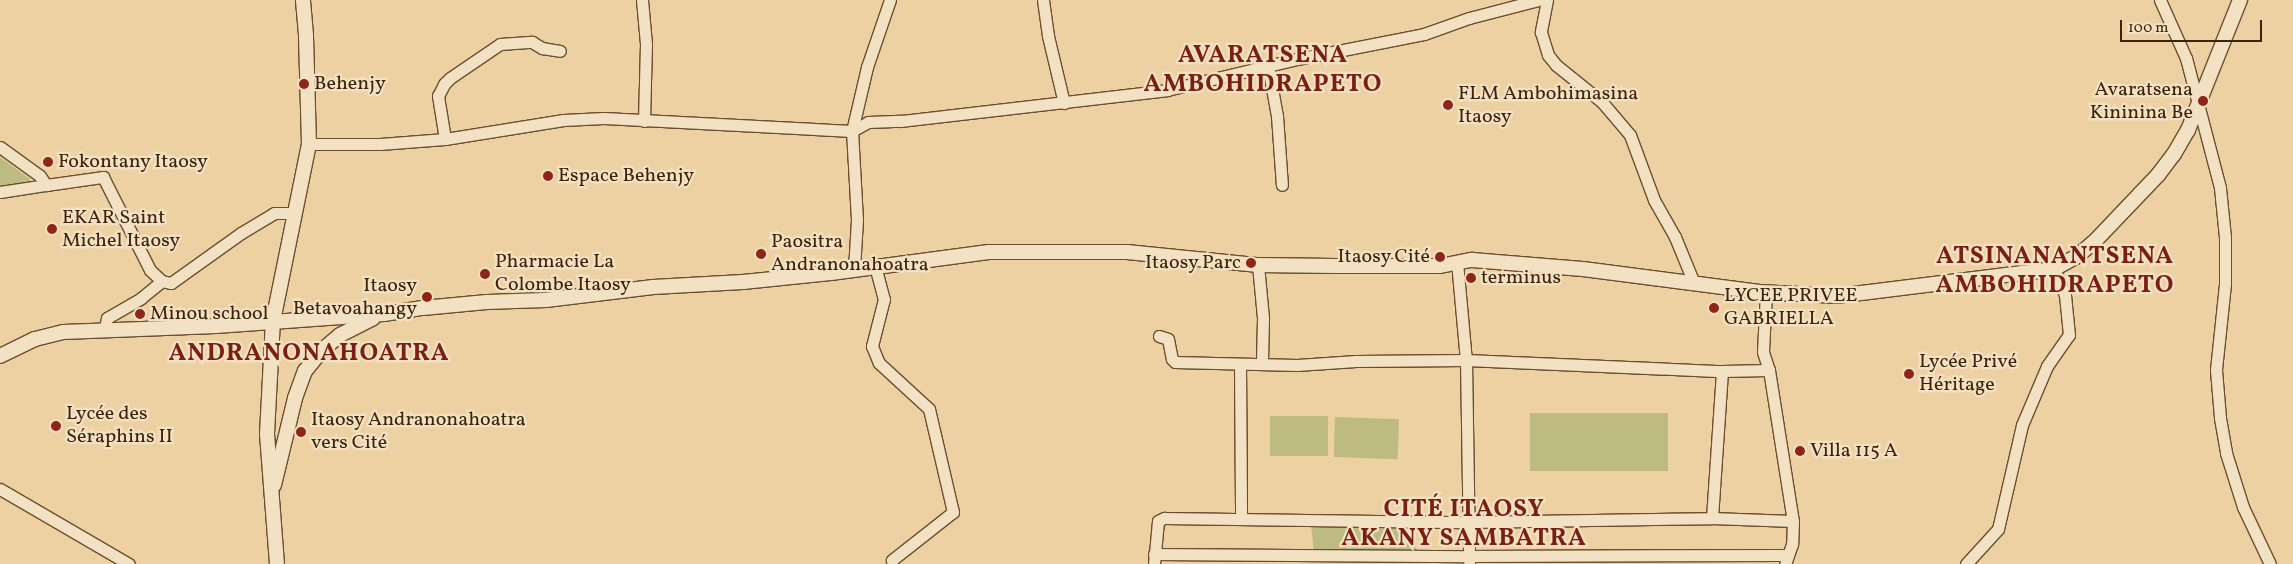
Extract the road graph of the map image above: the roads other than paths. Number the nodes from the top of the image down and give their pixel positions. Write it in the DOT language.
graph roads {
  1 [pos="303,0"];
  2 [pos="642,0"];
  3 [pos="890,0"];
  4 [pos="1042,0"];
  5 [pos="1538,0"];
  6 [pos="1547,0"];
  7 [pos="2160,0"];
  8 [pos="2240,0"];
  9 [pos="560,51"];
  10 [pos="1268,66"];
  11 [pos="1064,103"];
  12 [pos="2200,103"];
  13 [pos="644,121"];
  14 [pos="852,131"];
  15 [pos="445,139"];
  16 [pos="309,144"];
  17 [pos="0,147"];
  18 [pos="1282,184"];
  19 [pos="46,185"];
  20 [pos="0,192"];
  21 [pos="294,213"];
  22 [pos="1458,262"];
  23 [pos="1258,265"];
  24 [pos="875,266"];
  25 [pos="854,269"];
  26 [pos="2054,270"];
  27 [pos="162,282"];
  28 [pos="1694,283"];
  29 [pos="1766,292"];
  30 [pos="384,314"];
  31 [pos="272,321"];
  32 [pos="105,328"];
  33 [pos="1159,336"];
  34 [pos="0,356"];
  35 [pos="1466,360"];
  36 [pos="1262,363"];
  37 [pos="1240,364"];
  38 [pos="1769,370"];
  39 [pos="1722,371"];
  40 [pos="0,488"];
  41 [pos="273,493"];
  42 [pos="1712,518"];
  43 [pos="1242,519"];
  44 [pos="1793,521"];
  45 [pos="1466,522"];
  46 [pos="1154,559"];
  47 [pos="1786,559"];
  48 [pos="892,560"];
  49 [pos="1469,560"];
  50 [pos="129,564"];
  51 [pos="277,564"];
  52 [pos="1966,564"];
  53 [pos="2270,564"];
  1 -- 16 [label="street"];
  2 -- 13 [label="street"];
  3 -- 14 [label="street"];
  4 -- 11 [label="street"];
  5 -- 10 [label="street"];
  6 -- 28 [label="street"];
  7 -- 12 [label="street"];
  8 -- 12 [label="street"];
  9 -- 15 [label="street"];
  10 -- 11 [label="street"];
  10 -- 18 [label="street"];
  11 -- 14 [label="street"];
  12 -- 26 [label="street"];
  12 -- 53 [label="street"];
  13 -- 14 [label="street"];
  13 -- 15 [label="street"];
  14 -- 25 [label="street"];
  15 -- 16 [label="street"];
  16 -- 21 [label="street"];
  17 -- 19 [label="street"];
  19 -- 20 [label="street"];
  19 -- 27 [label="street"];
  21 -- 27 [label="street"];
  21 -- 31 [label="street"];
  22 -- 23 [label="street"];
  22 -- 28 [label="street"];
  22 -- 35 [label="street"];
  23 -- 24 [label="street"];
  23 -- 36 [label="street"];
  24 -- 25 [label="street"];
  24 -- 48 [label="street"];
  25 -- 30 [label="street"];
  26 -- 29 [label="street"];
  26 -- 52 [label="street"];
  27 -- 32 [label="street"];
  28 -- 29 [label="street"];
  29 -- 38 [label="street"];
  30 -- 31 [label="street"];
  30 -- 41 [label="street"];
  31 -- 32 [label="street"];
  31 -- 41 [label="street"];
  32 -- 34 [label="street"];
  33 -- 37 [label="street"];
  35 -- 36 [label="street"];
  35 -- 39 [label="street"];
  35 -- 45 [label="street"];
  36 -- 37 [label="street"];
  37 -- 43 [label="street"];
  38 -- 39 [label="street"];
  38 -- 44 [label="street"];
  39 -- 42 [label="street"];
  40 -- 50 [label="street"];
  41 -- 51 [label="street"];
  42 -- 44 [label="street"];
  42 -- 45 [label="street"];
  43 -- 45 [label="street"];
  43 -- 46 [label="street"];
  44 -- 47 [label="street"];
  45 -- 49 [label="street"];
  46 -- 49 [label="street"];
  47 -- 49 [label="street"];
}
